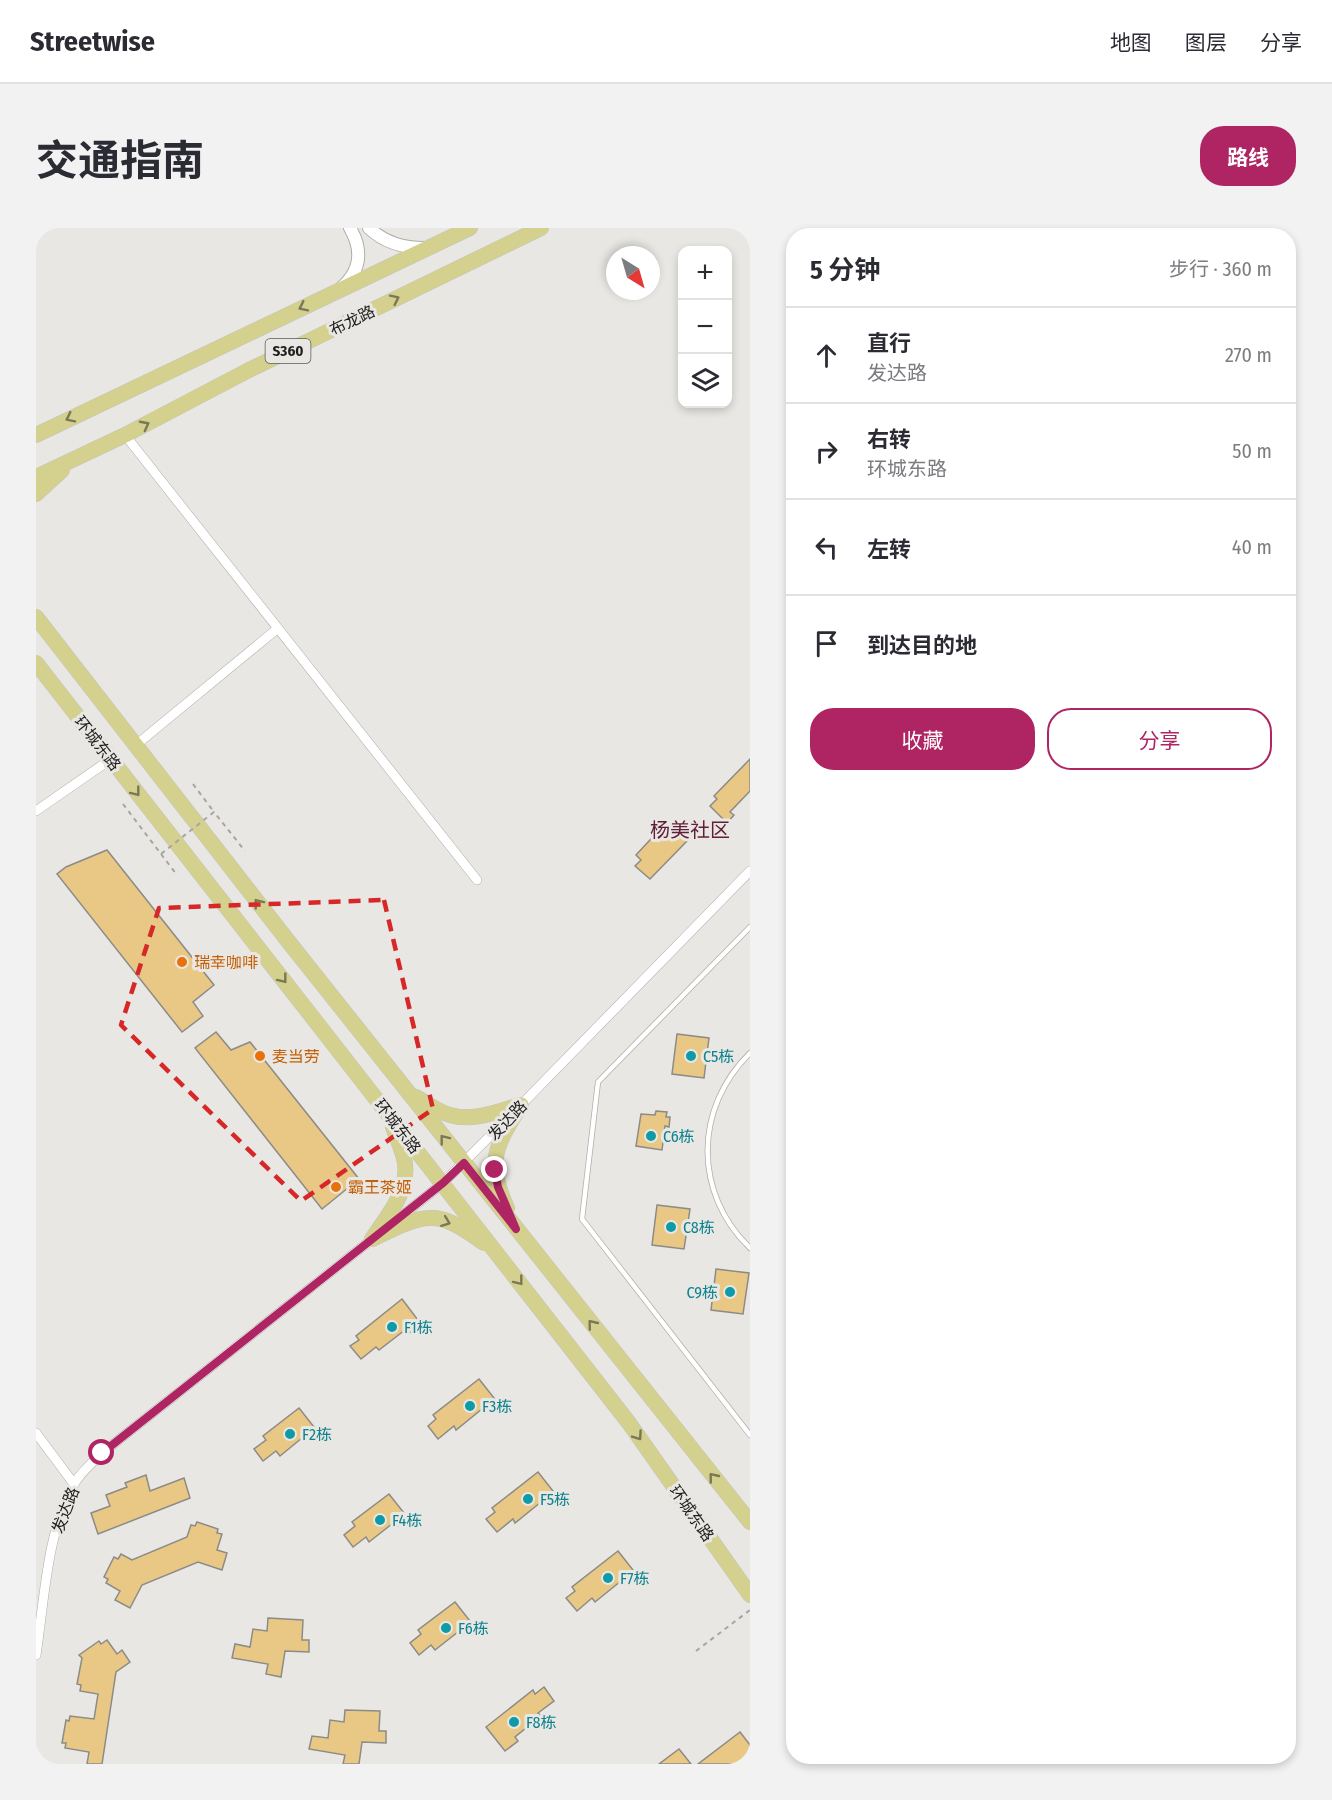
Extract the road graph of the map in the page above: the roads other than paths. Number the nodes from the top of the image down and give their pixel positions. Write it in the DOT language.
graph roads {
  1 [pos="350,228"];
  2 [pos="369,228"];
  3 [pos="470,228"];
  4 [pos="541,228"];
  5 [pos="426,248"];
  6 [pos="336,291"];
  7 [pos="36,435"];
  8 [pos="125,435"];
  9 [pos="73,460"];
  10 [pos="36,477"];
  11 [pos="36,494"];
  12 [pos="36,617"];
  13 [pos="277,629"];
  14 [pos="36,663"];
  15 [pos="136,745"];
  16 [pos="111,759"];
  17 [pos="36,811"];
  18 [pos="750,871"];
  19 [pos="477,880"];
  20 [pos="750,927"];
  21 [pos="750,1053"];
  22 [pos="406,1090"];
  23 [pos="521,1106"];
  24 [pos="386,1111"];
  25 [pos="464,1163"];
  26 [pos="443,1183"];
  27 [pos="516,1229"];
  28 [pos="372,1239"];
  29 [pos="750,1248"];
  30 [pos="495,1250"];
  31 [pos="36,1433"];
  32 [pos="750,1435"];
  33 [pos="74,1484"];
  34 [pos="750,1522"];
  35 [pos="750,1595"];
  36 [pos="36,1656"];
  1 -- 6 [label="street"];
  2 -- 5 [label="street"];
  3 -- 5 [label="main road, 布龙路 / S360"];
  8 -- 4 [label="main road, 布龙路 / S360, one-way"];
  5 -- 6 [label="main road, 布龙路 / S360"];
  6 -- 7 [label="main road, 布龙路 / S360, one-way"];
  8 -- 9 [label="main road, 布龙路 / S360"];
  8 -- 13 [label="street"];
  9 -- 10 [label="main road, 布龙路 / S360"];
  9 -- 11 [label="main road"];
  12 -- 15 [label="main road, 环城东路"];
  13 -- 15 [label="street"];
  13 -- 19 [label="street"];
  14 -- 16 [label="main road, 环城东路"];
  22 -- 15 [label="main road, 环城东路, one-way"];
  16 -- 17 [label="street"];
  16 -- 24 [label="main road, 环城东路, one-way"];
  18 -- 23 [label="street, 发达路"];
  20 -- 32 [label="lane"];
  21 -- 29 [label="lane"];
  22 -- 23 [label="main road"];
  25 -- 22 [label="main road, 环城东路, one-way"];
  23 -- 25 [label="street, 发达路"];
  23 -- 27 [label="main road"];
  24 -- 26 [label="main road, 环城东路"];
  24 -- 28 [label="main road"];
  25 -- 26 [label="street, 发达路"];
  25 -- 27 [label="main road, 环城东路"];
  26 -- 28 [label="street, 发达路"];
  26 -- 30 [label="main road, 环城东路"];
  34 -- 27 [label="main road, 环城东路, one-way"];
  28 -- 30 [label="main road, one-way"];
  28 -- 33 [label="street, 发达路"];
  30 -- 35 [label="main road, 环城东路, one-way"];
  31 -- 33 [label="street"];
  33 -- 36 [label="street, 发达路"];
}
